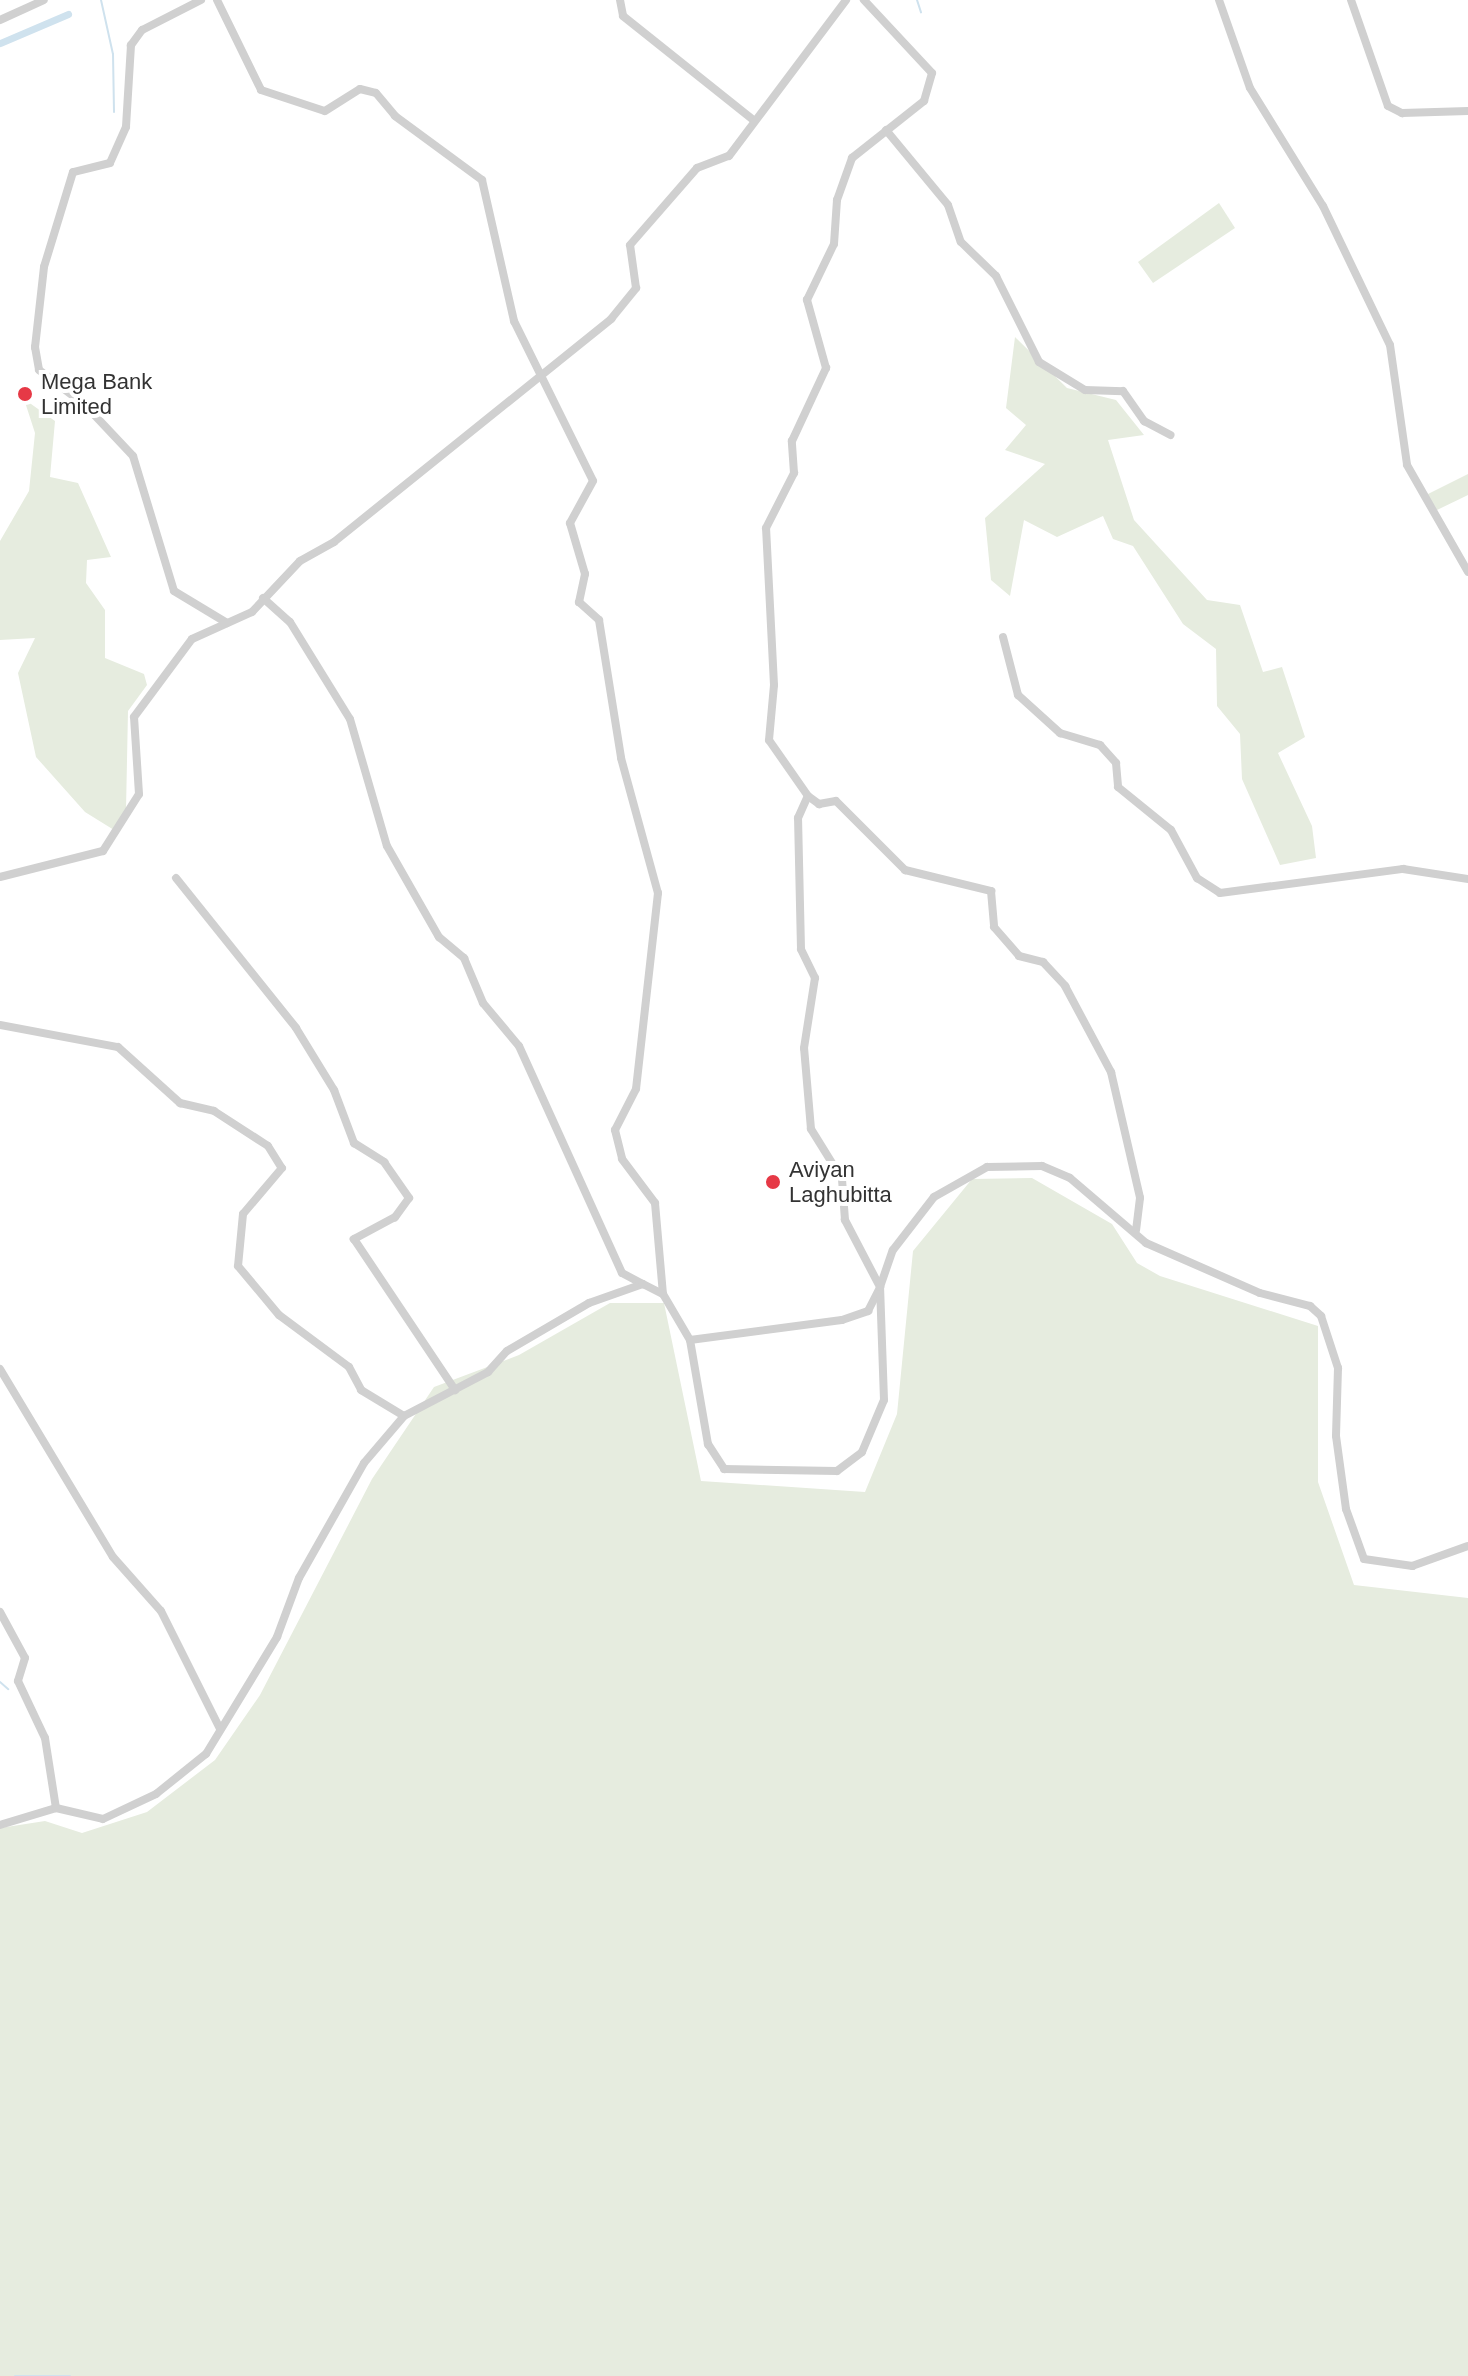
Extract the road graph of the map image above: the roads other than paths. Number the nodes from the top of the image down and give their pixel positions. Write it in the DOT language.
graph roads {
  1 [pos="44,0"];
  2 [pos="201,0"];
  3 [pos="217,0"];
  4 [pos="620,0"];
  5 [pos="846,0"];
  6 [pos="864,0"];
  7 [pos="1219,0"];
  8 [pos="1351,0"];
  9 [pos="0,20"];
  10 [pos="1468,111"];
  11 [pos="752,119"];
  12 [pos="886,130"];
  13 [pos="537,377"];
  14 [pos="1170,435"];
  15 [pos="1468,572"];
  16 [pos="263,598"];
  17 [pos="227,623"];
  18 [pos="1003,637"];
  19 [pos="808,796"];
  20 [pos="0,877"];
  21 [pos="176,878"];
  22 [pos="1468,879"];
  23 [pos="0,1025"];
  24 [pos="1136,1230"];
  25 [pos="643,1284"];
  26 [pos="880,1287"];
  27 [pos="663,1294"];
  28 [pos="690,1340"];
  29 [pos="0,1369"];
  30 [pos="455,1390"];
  31 [pos="404,1416"];
  32 [pos="1468,1546"];
  33 [pos="0,1612"];
  34 [pos="220,1734"];
  35 [pos="56,1808"];
  36 [pos="0,1825"];
  1 -- 9 [label="street"];
  2 -- 17 [label="street"];
  3 -- 13 [label="street"];
  4 -- 11 [label="street"];
  5 -- 11 [label="street"];
  6 -- 12 [label="street"];
  7 -- 15 [label="street"];
  8 -- 10 [label="street"];
  11 -- 13 [label="street"];
  12 -- 14 [label="street"];
  12 -- 19 [label="street"];
  13 -- 16 [label="street"];
  13 -- 27 [label="street"];
  16 -- 17 [label="street"];
  16 -- 25 [label="street"];
  17 -- 20 [label="street"];
  18 -- 22 [label="street"];
  19 -- 24 [label="street"];
  19 -- 26 [label="street"];
  21 -- 30 [label="street"];
  23 -- 31 [label="street"];
  24 -- 26 [label="street"];
  24 -- 32 [label="street"];
  25 -- 27 [label="street"];
  25 -- 30 [label="street"];
  26 -- 28 [label="street"];
  26 -- 28 [label="street"];
  27 -- 28 [label="street"];
  29 -- 34 [label="street"];
  30 -- 31 [label="street"];
  31 -- 34 [label="street"];
  33 -- 35 [label="street"];
  34 -- 35 [label="street"];
  35 -- 36 [label="street"];
}
